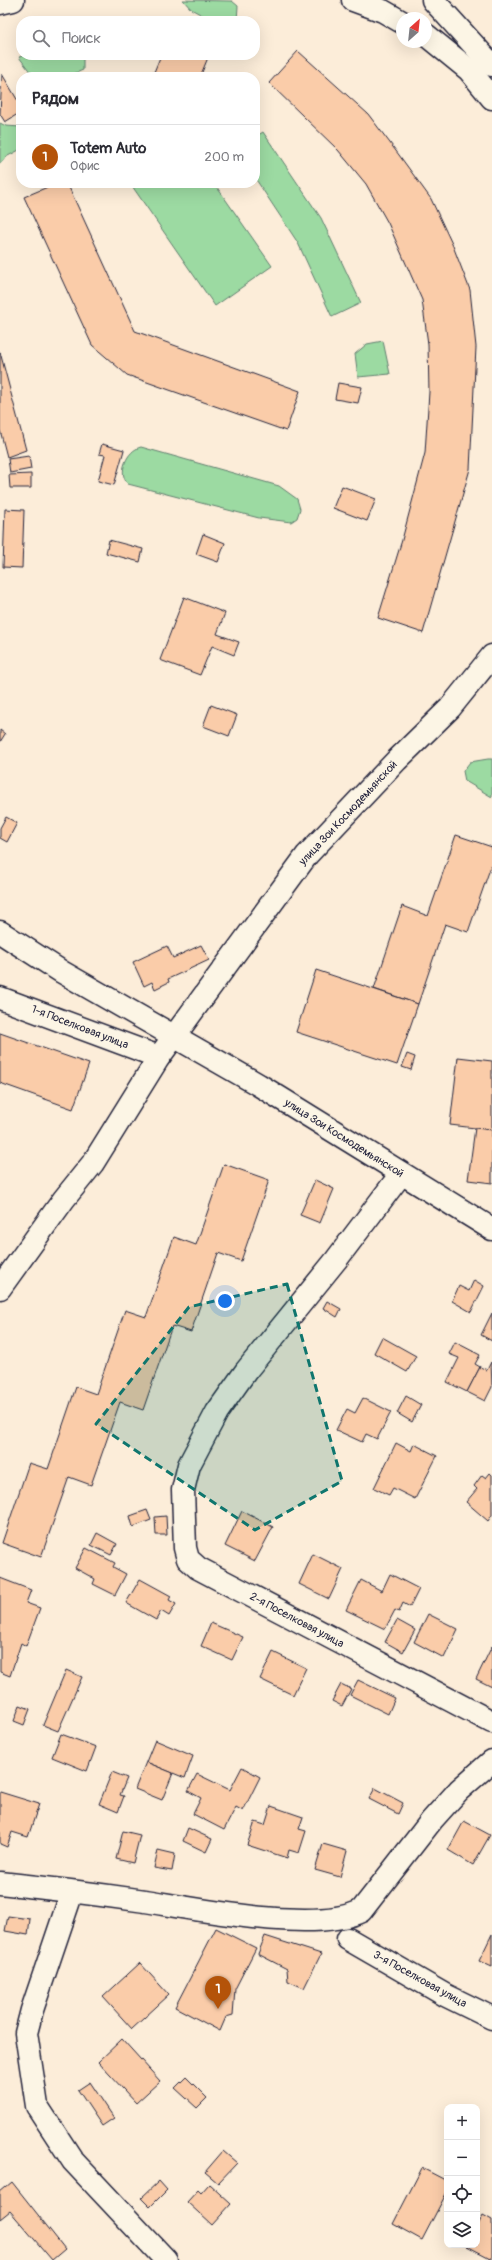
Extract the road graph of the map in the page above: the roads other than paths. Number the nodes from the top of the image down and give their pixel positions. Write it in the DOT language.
graph roads {
  1 [pos="13,0"];
  2 [pos="353,0"];
  3 [pos="433,0"];
  4 [pos="0,3"];
  5 [pos="396,19"];
  6 [pos="432,38"];
  7 [pos="482,64"];
  8 [pos="492,98"];
  9 [pos="492,656"];
  10 [pos="0,932"];
  11 [pos="0,998"];
  12 [pos="174,1037"];
  13 [pos="159,1057"];
  14 [pos="401,1174"];
  15 [pos="492,1228"];
  16 [pos="0,1288"];
  17 [pos="492,1722"];
  18 [pos="492,1761"];
  19 [pos="0,1882"];
  20 [pos="72,1892"];
  21 [pos="348,1939"];
  22 [pos="492,2018"];
  23 [pos="166,2260"];
  1 -- 4 [label="street"];
  2 -- 5 [label="street"];
  3 -- 7 [label="street"];
  6 -- 7 [label="street"];
  7 -- 8 [label="street"];
  9 -- 12 [label="street, улица Зои Космодемьянской"];
  10 -- 12 [label="street, улица Зои Космодемьянской"];
  11 -- 13 [label="street, 1-я Поселковая улица"];
  12 -- 13 [label="street"];
  12 -- 14 [label="street, улица Зои Космодемьянской"];
  13 -- 16 [label="street"];
  14 -- 15 [label="street, улица Зои Космодемьянской"];
  14 -- 17 [label="street, 2-я Поселковая улица"];
  18 -- 20 [label="street"];
  19 -- 20 [label="street"];
  20 -- 23 [label="street"];
  21 -- 22 [label="street, 3-я Поселковая улица"];
}
